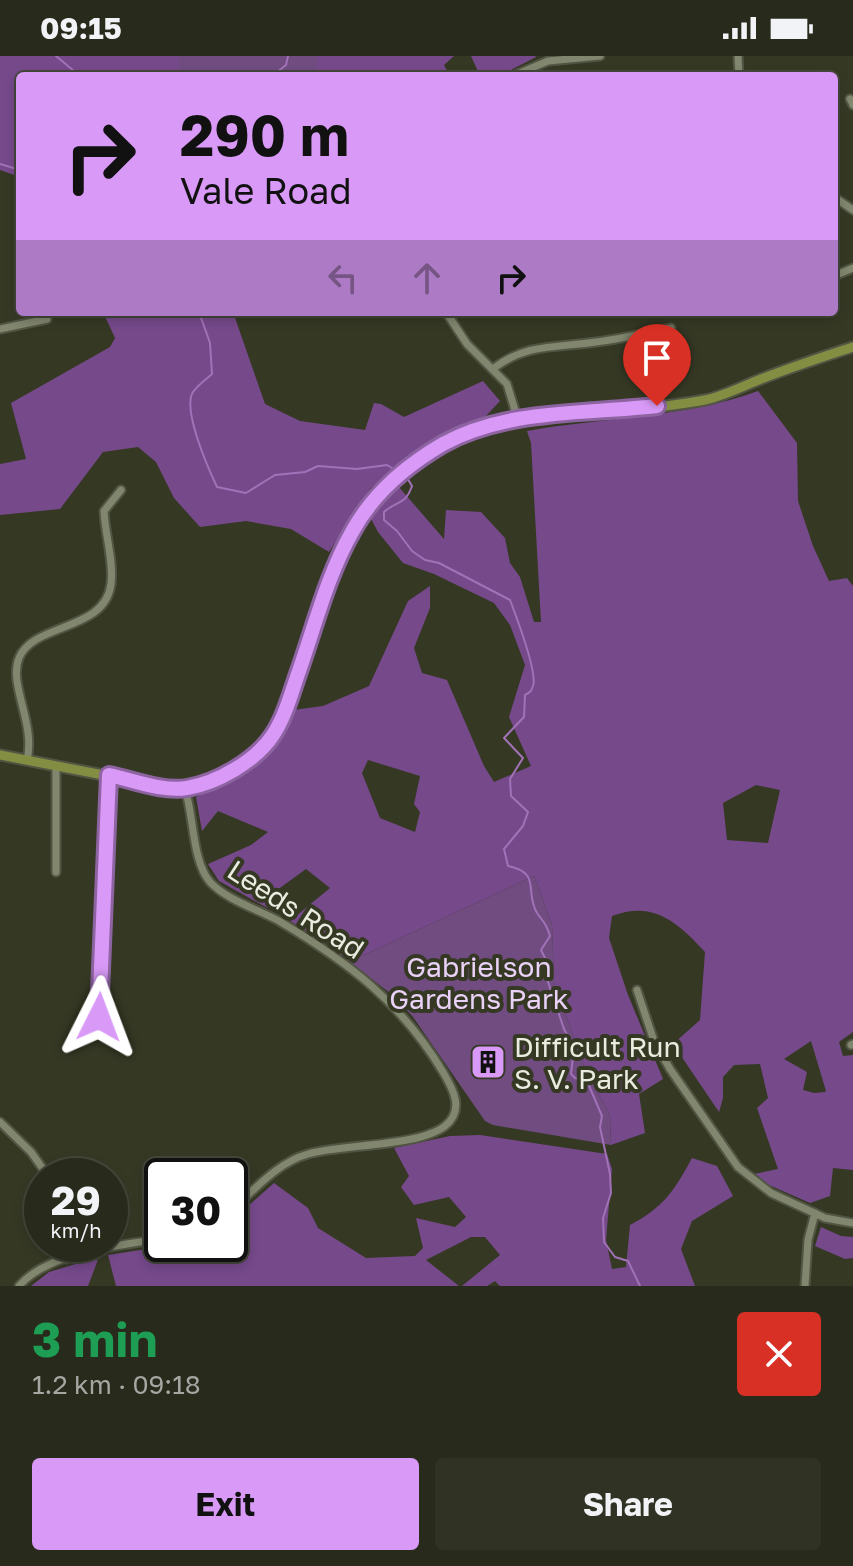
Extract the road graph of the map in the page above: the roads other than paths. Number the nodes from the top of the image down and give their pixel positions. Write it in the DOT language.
graph roads {
  1 [pos="600,56"];
  2 [pos="522,72"];
  3 [pos="449,316"];
  4 [pos="47,319"];
  5 [pos="671,328"];
  6 [pos="0,329"];
  7 [pos="853,347"];
  8 [pos="494,368"];
  9 [pos="518,420"];
  10 [pos="121,490"];
  11 [pos="0,755"];
  12 [pos="27,760"];
  13 [pos="56,766"];
  14 [pos="109,775"];
  15 [pos="185,789"];
  16 [pos="56,872"];
  17 [pos="637,990"];
  18 [pos="99,1017"];
  19 [pos="0,1122"];
  20 [pos="35,1158"];
  21 [pos="248,1195"];
  22 [pos="815,1213"];
  23 [pos="853,1223"];
  24 [pos="56,1262"];
  25 [pos="19,1286"];
  26 [pos="805,1286"];
  1 -- 2 [label="street"];
  3 -- 8 [label="street"];
  4 -- 6 [label="street"];
  5 -- 8 [label="street"];
  7 -- 9 [label="main road"];
  8 -- 9 [label="street"];
  9 -- 15 [label="main road"];
  10 -- 12 [label="street"];
  11 -- 12 [label="main road"];
  12 -- 13 [label="main road"];
  13 -- 14 [label="main road"];
  13 -- 16 [label="street"];
  14 -- 15 [label="main road"];
  14 -- 18 [label="street"];
  15 -- 21 [label="street, Leeds Road"];
  17 -- 22 [label="street"];
  19 -- 20 [label="street"];
  22 -- 23 [label="street"];
  22 -- 26 [label="street"];
  24 -- 25 [label="street"];
}
